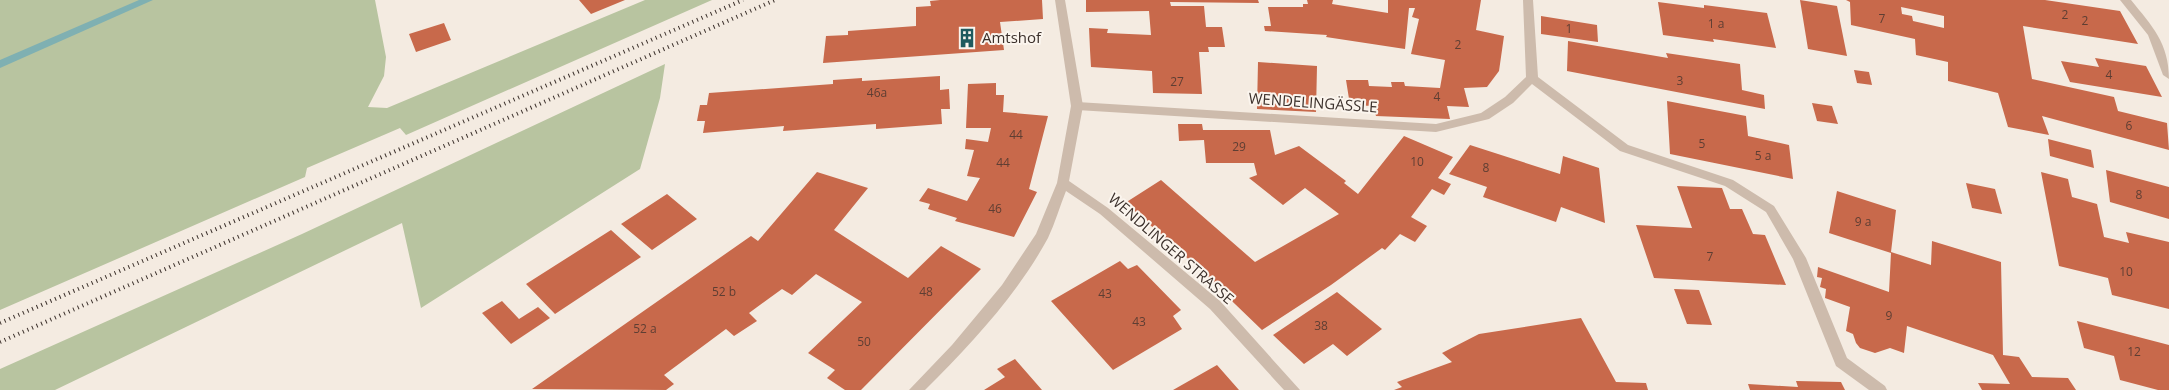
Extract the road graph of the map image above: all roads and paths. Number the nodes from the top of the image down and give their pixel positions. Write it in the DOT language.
graph roads {
  1 [pos="1060,0"];
  2 [pos="1528,0"];
  3 [pos="2125,0"];
  4 [pos="2169,75"];
  5 [pos="1532,78"];
  6 [pos="1077,106"];
  7 [pos="1064,183"];
  8 [pos="916,390"];
  9 [pos="1293,390"];
  10 [pos="1880,390"];
  1 -- 6 [label="street"];
  2 -- 5 [label="street"];
  3 -- 4 [label="street"];
  5 -- 6 [label="street, WENDELINGÄSSLE"];
  5 -- 10 [label="street"];
  6 -- 7 [label="street"];
  7 -- 8 [label="street"];
  7 -- 9 [label="street, WENDLINGER STRASSE"];
}
